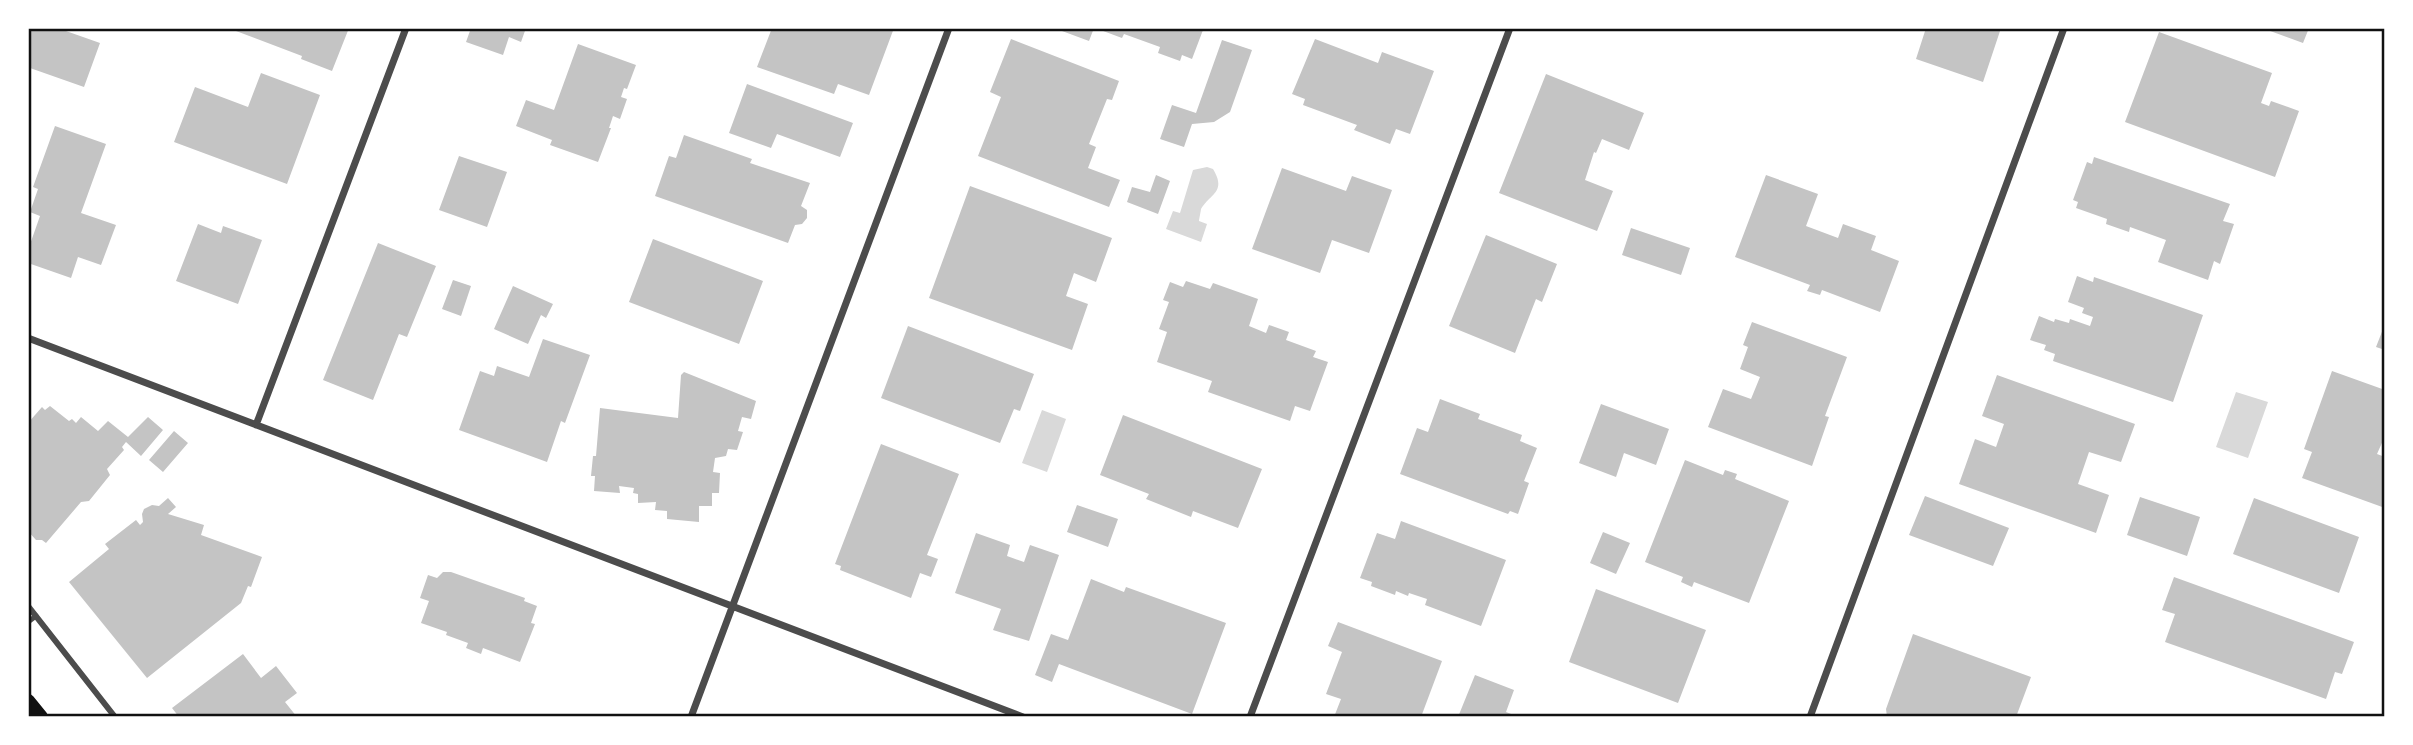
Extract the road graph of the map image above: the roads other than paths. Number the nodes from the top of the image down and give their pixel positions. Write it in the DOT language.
graph roads {
  1 [pos="406,28"];
  2 [pos="949,28"];
  3 [pos="1510,28"];
  4 [pos="2064,28"];
  5 [pos="28,338"];
  6 [pos="256,425"];
  7 [pos="28,606"];
  8 [pos="732,606"];
  9 [pos="36,616"];
  10 [pos="28,622"];
  11 [pos="28,701"];
  12 [pos="41,717"];
  13 [pos="116,717"];
  14 [pos="691,717"];
  15 [pos="1023,717"];
  16 [pos="1250,717"];
  17 [pos="1810,717"];
  1 -- 6 [label="street"];
  2 -- 8 [label="street"];
  3 -- 16 [label="street"];
  4 -- 17 [label="street"];
  5 -- 6 [label="street"];
  6 -- 8 [label="street"];
  7 -- 9 [label="street"];
  8 -- 14 [label="street"];
  8 -- 15 [label="street"];
  9 -- 10 [label="lane"];
  9 -- 13 [label="street"];
  11 -- 12 [label="main road"];
}
